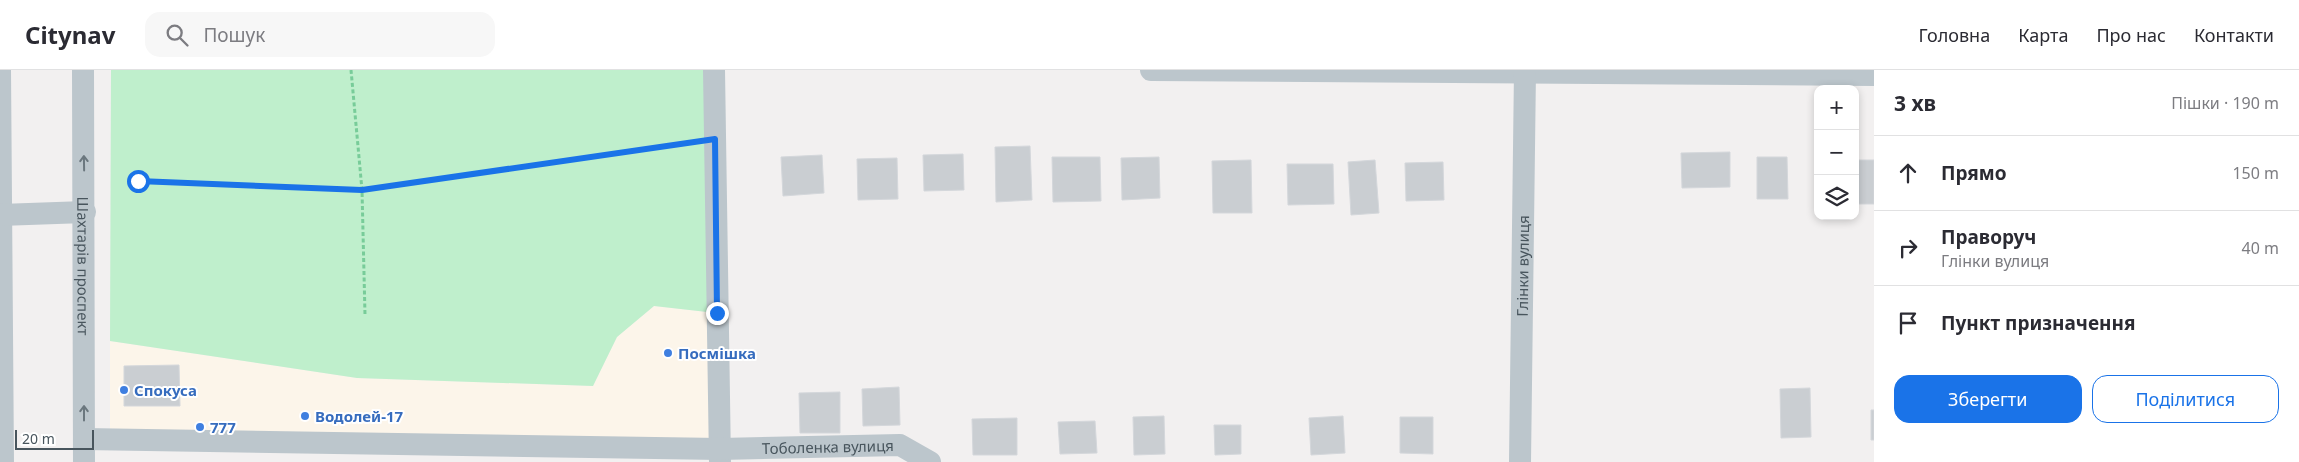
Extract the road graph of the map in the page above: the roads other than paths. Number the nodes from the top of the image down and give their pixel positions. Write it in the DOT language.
graph roads {
  1 [pos="0,70"];
  2 [pos="83,70"];
  3 [pos="714,70"];
  4 [pos="1151,70"];
  5 [pos="1525,71"];
  6 [pos="1874,75"];
  7 [pos="85,212"];
  8 [pos="1,215"];
  9 [pos="84,440"];
  10 [pos="720,455"];
  11 [pos="2,462"];
  12 [pos="84,462"];
  13 [pos="930,462"];
  14 [pos="1520,462"];
  1 -- 8 [label="street"];
  7 -- 2 [label="street, Шахтарів проспект, one-way"];
  3 -- 10 [label="street"];
  4 -- 5 [label="street"];
  5 -- 6 [label="street"];
  5 -- 14 [label="street, Глінки вулиця"];
  7 -- 8 [label="street"];
  9 -- 7 [label="street, Шахтарів проспект, one-way"];
  8 -- 11 [label="street"];
  9 -- 10 [label="street, Тоболенка вулиця"];
  9 -- 12 [label="street, Шахтарів проспект"];
  10 -- 13 [label="street, Тоболенка вулиця"];
}
